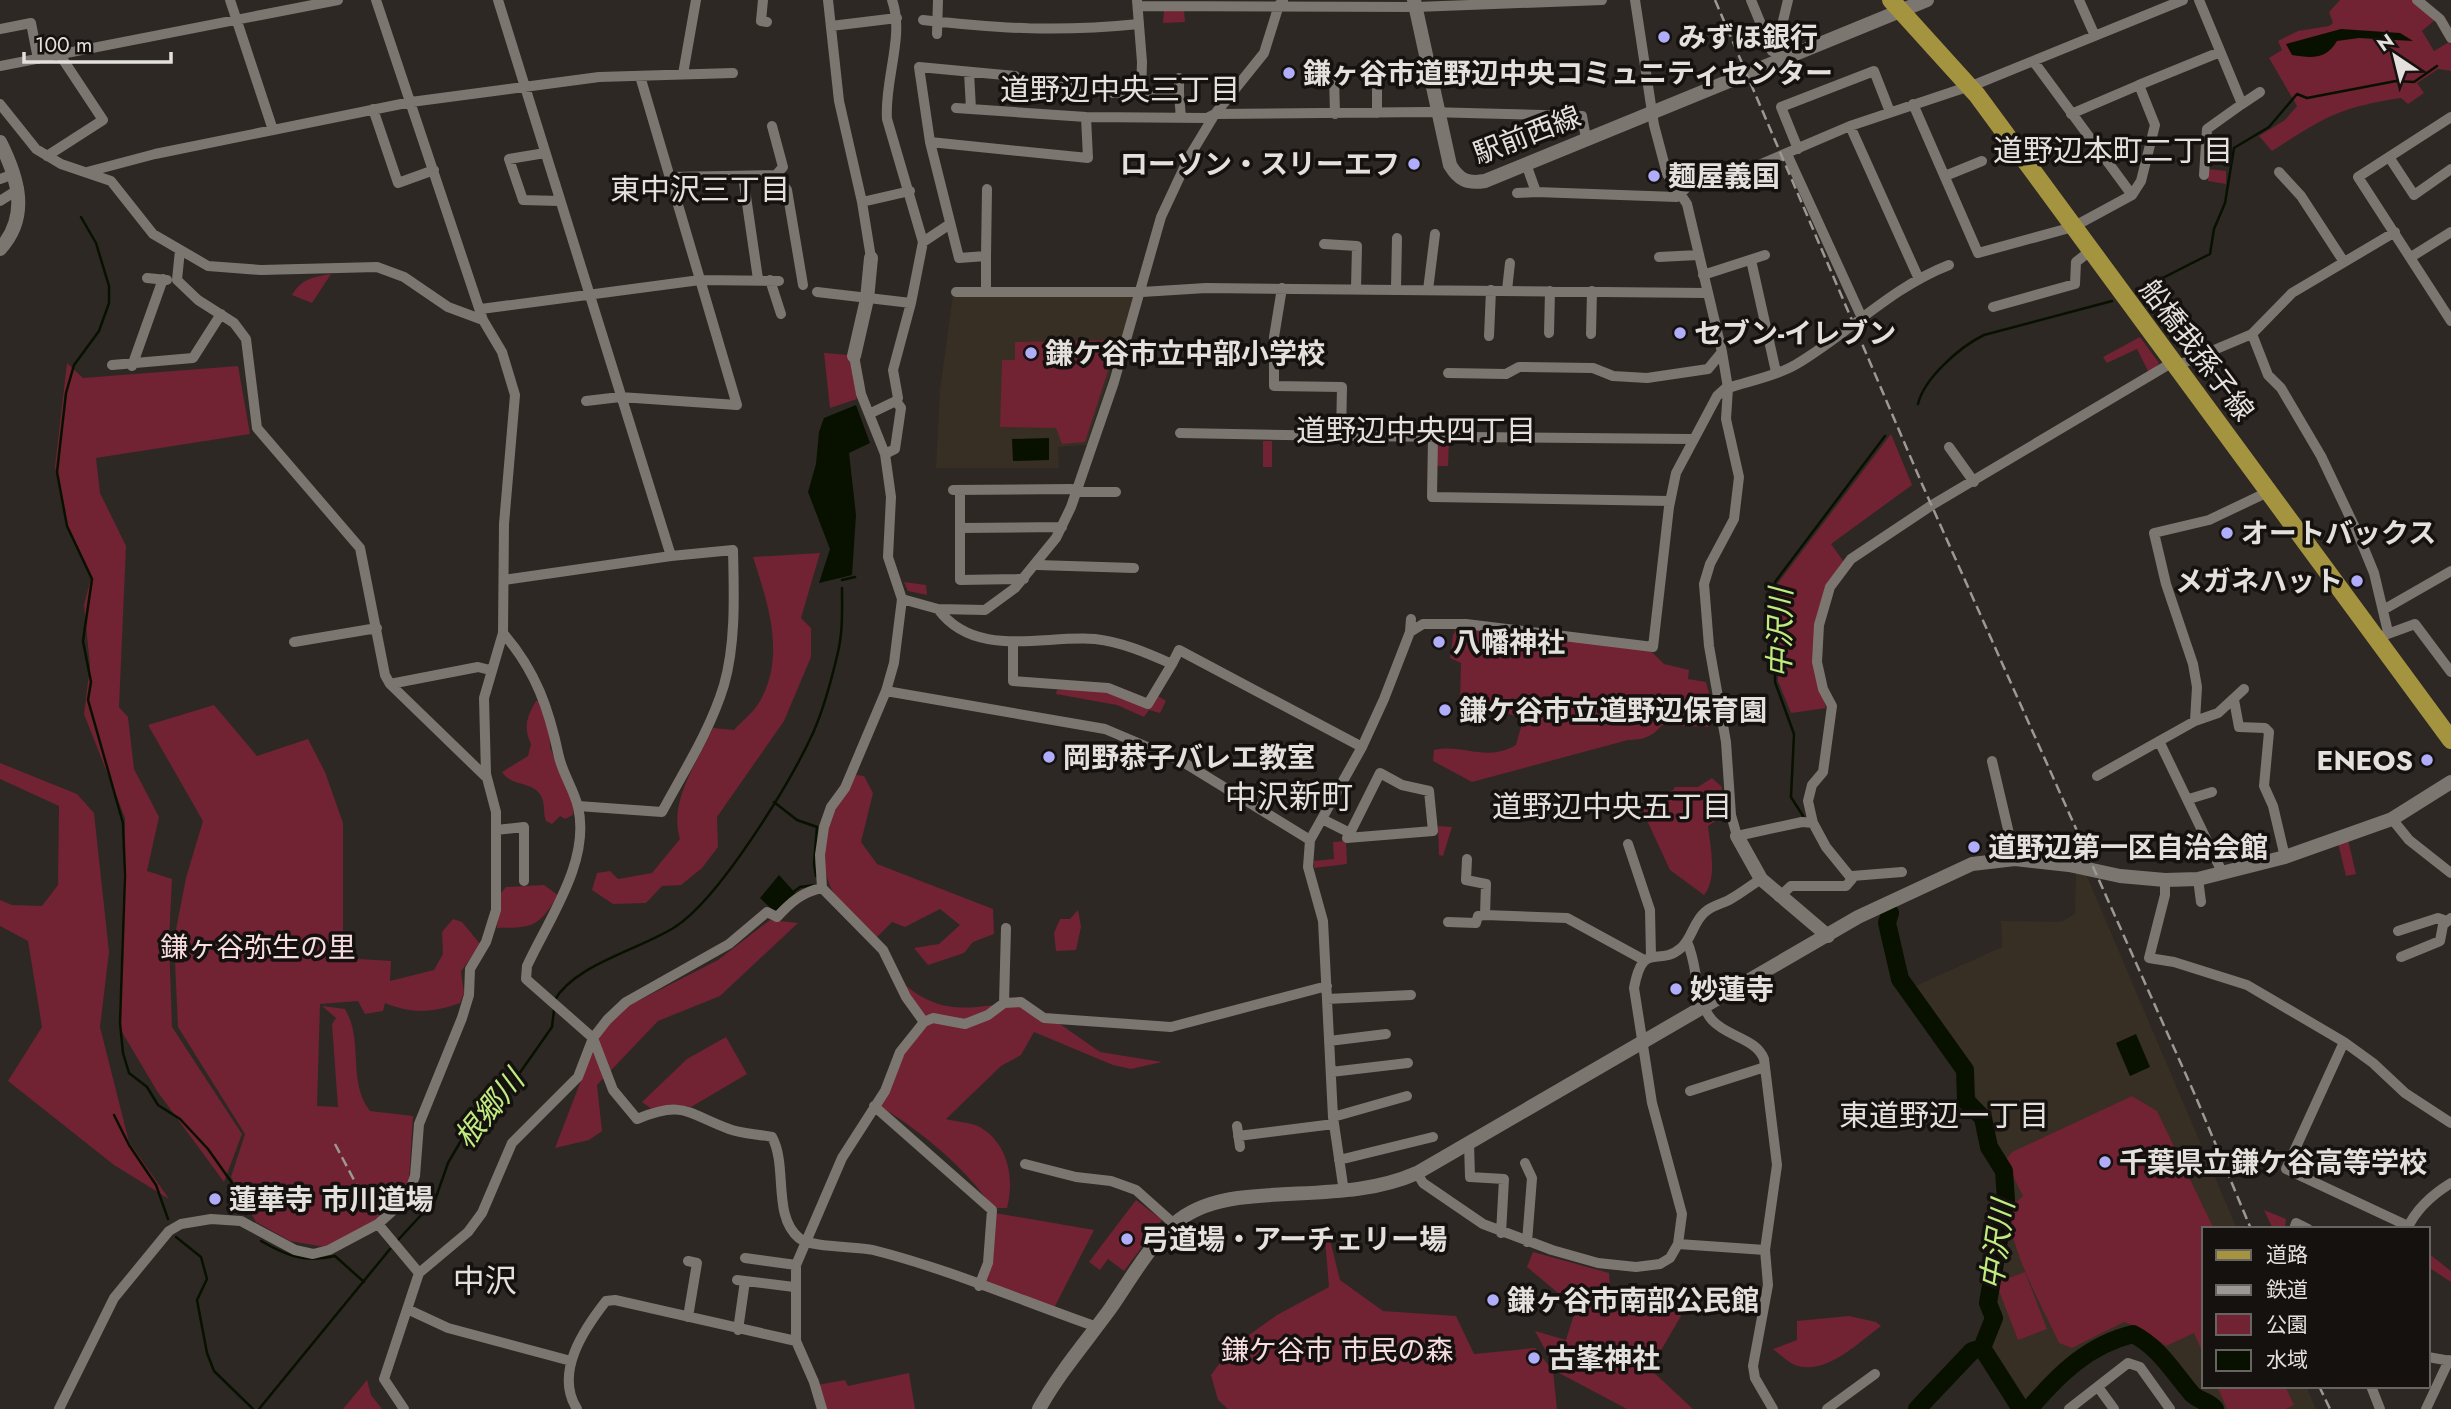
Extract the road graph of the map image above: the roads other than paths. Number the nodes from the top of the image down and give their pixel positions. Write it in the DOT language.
graph roads {
  1 [pos="230,0"];
  2 [pos="338,0"];
  3 [pos="376,0"];
  4 [pos="498,0"];
  5 [pos="696,0"];
  6 [pos="763,0"];
  7 [pos="828,0"];
  8 [pos="892,0"];
  9 [pos="938,0"];
  10 [pos="1602,0"];
  11 [pos="1634,0"];
  12 [pos="1751,0"];
  13 [pos="1788,0"];
  14 [pos="1927,0"];
  15 [pos="2079,0"];
  16 [pos="2183,0"];
  17 [pos="2199,0"];
  18 [pos="2417,0"];
  19 [pos="1515,1"];
  20 [pos="1561,1"];
  21 [pos="1281,2"];
  22 [pos="1138,3"];
  23 [pos="1415,4"];
  24 [pos="1896,5"];
  25 [pos="897,18"];
  26 [pos="237,20"];
  27 [pos="923,20"];
  28 [pos="767,22"];
  29 [pos="936,22"];
  30 [pos="1139,24"];
  31 [pos="831,26"];
  32 [pos="0,29"];
  33 [pos="937,34"];
  34 [pos="2095,36"];
  35 [pos="2451,38"];
  36 [pos="2220,52"];
  37 [pos="60,55"];
  38 [pos="1784,58"];
  39 [pos="38,60"];
  40 [pos="2034,62"];
  41 [pos="0,66"];
  42 [pos="969,72"];
  43 [pos="733,73"];
  44 [pos="683,74"];
  45 [pos="1377,74"];
  46 [pos="640,76"];
  47 [pos="1334,76"];
  48 [pos="1179,78"];
  49 [pos="2139,85"];
  50 [pos="1970,86"];
  51 [pos="525,87"];
  52 [pos="2260,92"];
  53 [pos="1141,93"];
  54 [pos="1179,94"];
  55 [pos="411,102"];
  56 [pos="0,104"];
  57 [pos="1913,104"];
  58 [pos="2242,104"];
  59 [pos="956,108"];
  60 [pos="373,109"];
  61 [pos="971,109"];
  62 [pos="1652,112"];
  63 [pos="1889,112"];
  64 [pos="1377,113"];
  65 [pos="1438,113"];
  66 [pos="1215,114"];
  67 [pos="1335,114"];
  68 [pos="2071,114"];
  69 [pos="1086,117"];
  70 [pos="2451,117"];
  71 [pos="1181,118"];
  72 [pos="772,126"];
  73 [pos="1850,126"];
  74 [pos="273,130"];
  75 [pos="1586,138"];
  76 [pos="0,142"];
  77 [pos="930,142"];
  78 [pos="1798,149"];
  79 [pos="545,153"];
  80 [pos="1787,154"];
  81 [pos="47,156"];
  82 [pos="2389,157"];
  83 [pos="1982,161"];
  84 [pos="1526,164"];
  85 [pos="2451,169"];
  86 [pos="434,170"];
  87 [pos="87,172"];
  88 [pos="2279,172"];
  89 [pos="776,175"];
  90 [pos="2204,175"];
  91 [pos="7,176"];
  92 [pos="743,176"];
  93 [pos="1945,176"];
  94 [pos="669,177"];
  95 [pos="19,189"];
  96 [pos="987,189"];
  97 [pos="910,191"];
  98 [pos="1536,192"];
  99 [pos="1517,193"];
  100 [pos="1680,194"];
  101 [pos="2132,195"];
  102 [pos="0,201"];
  103 [pos="559,201"];
  104 [pos="862,202"];
  105 [pos="950,224"];
  106 [pos="2073,227"];
  107 [pos="2395,232"];
  108 [pos="2451,232"];
  109 [pos="1435,234"];
  110 [pos="1397,238"];
  111 [pos="923,242"];
  112 [pos="1324,244"];
  113 [pos="0,249"];
  114 [pos="180,250"];
  115 [pos="2090,251"];
  116 [pos="1698,255"];
  117 [pos="1765,255"];
  118 [pos="986,256"];
  119 [pos="1659,257"];
  120 [pos="2411,257"];
  121 [pos="871,258"];
  122 [pos="1751,260"];
  123 [pos="1510,262"];
  124 [pos="2344,262"];
  125 [pos="1948,265"];
  126 [pos="1703,275"];
  127 [pos="1918,277"];
  128 [pos="147,278"];
  129 [pos="163,279"];
  130 [pos="758,279"];
  131 [pos="177,280"];
  132 [pos="700,280"];
  133 [pos="803,285"];
  134 [pos="1282,288"];
  135 [pos="1356,288"];
  136 [pos="1396,288"];
  137 [pos="1428,289"];
  138 [pos="1491,290"];
  139 [pos="1507,290"];
  140 [pos="1550,291"];
  141 [pos="1592,291"];
  142 [pos="817,292"];
  143 [pos="956,292"];
  144 [pos="986,292"];
  145 [pos="1142,292"];
  146 [pos="1707,293"];
  147 [pos="588,295"];
  148 [pos="867,299"];
  149 [pos="911,303"];
  150 [pos="1993,307"];
  151 [pos="221,314"];
  152 [pos="482,314"];
  153 [pos="781,314"];
  154 [pos="1862,318"];
  155 [pos="2451,321"];
  156 [pos="1549,333"];
  157 [pos="1591,334"];
  158 [pos="2252,334"];
  159 [pos="1489,336"];
  160 [pos="1723,352"];
  161 [pos="854,356"];
  162 [pos="2174,364"];
  163 [pos="112,365"];
  164 [pos="132,366"];
  165 [pos="1776,372"];
  166 [pos="1448,373"];
  167 [pos="1728,387"];
  168 [pos="620,397"];
  169 [pos="586,401"];
  170 [pos="896,401"];
  171 [pos="871,413"];
  172 [pos="1180,433"];
  173 [pos="1341,436"];
  174 [pos="1433,438"];
  175 [pos="1692,439"];
  176 [pos="1949,447"];
  177 [pos="885,454"];
  178 [pos="1974,482"];
  179 [pos="1076,491"];
  180 [pos="1116,492"];
  181 [pos="2270,492"];
  182 [pos="1670,501"];
  183 [pos="1062,527"];
  184 [pos="960,528"];
  185 [pos="671,556"];
  186 [pos="1037,565"];
  187 [pos="1130,571"];
  188 [pos="2451,571"];
  189 [pos="1024,579"];
  190 [pos="504,580"];
  191 [pos="902,599"];
  192 [pos="938,609"];
  193 [pos="2383,610"];
  194 [pos="1411,619"];
  195 [pos="377,628"];
  196 [pos="1410,632"];
  197 [pos="503,633"];
  198 [pos="2382,635"];
  199 [pos="294,642"];
  200 [pos="1013,643"];
  201 [pos="1172,664"];
  202 [pos="490,670"];
  203 [pos="2451,673"];
  204 [pos="390,684"];
  205 [pos="2244,689"];
  206 [pos="886,691"];
  207 [pos="2234,700"];
  208 [pos="2195,721"];
  209 [pos="2451,740"];
  210 [pos="2160,741"];
  211 [pos="1362,747"];
  212 [pos="1992,761"];
  213 [pos="2096,776"];
  214 [pos="487,778"];
  215 [pos="2451,782"];
  216 [pos="2212,792"];
  217 [pos="2189,799"];
  218 [pos="578,806"];
  219 [pos="1322,819"];
  220 [pos="2392,820"];
  221 [pos="1813,823"];
  222 [pos="495,830"];
  223 [pos="1350,833"];
  224 [pos="1737,836"];
  225 [pos="2250,838"];
  226 [pos="1310,840"];
  227 [pos="1628,844"];
  228 [pos="2214,854"];
  229 [pos="2285,857"];
  230 [pos="1467,859"];
  231 [pos="2015,859"];
  232 [pos="1902,872"];
  233 [pos="2451,873"];
  234 [pos="2222,874"];
  235 [pos="1853,876"];
  236 [pos="1761,879"];
  237 [pos="2197,879"];
  238 [pos="2165,880"];
  239 [pos="524,881"];
  240 [pos="822,888"];
  241 [pos="1779,897"];
  242 [pos="2201,902"];
  243 [pos="1485,915"];
  244 [pos="2449,920"];
  245 [pos="1448,922"];
  246 [pos="1006,928"];
  247 [pos="2398,931"];
  248 [pos="1828,936"];
  249 [pos="1687,942"];
  250 [pos="2401,957"];
  251 [pos="1648,958"];
  252 [pos="1327,986"];
  253 [pos="1411,995"];
  254 [pos="1327,999"];
  255 [pos="1004,1003"];
  256 [pos="1704,1006"];
  257 [pos="924,1021"];
  258 [pos="1386,1034"];
  259 [pos="593,1038"];
  260 [pos="1329,1041"];
  261 [pos="1644,1041"];
  262 [pos="2344,1042"];
  263 [pos="1408,1063"];
  264 [pos="1765,1067"];
  265 [pos="1331,1072"];
  266 [pos="1690,1091"];
  267 [pos="1407,1096"];
  268 [pos="874,1107"];
  269 [pos="1333,1121"];
  270 [pos="2451,1123"];
  271 [pos="1238,1136"];
  272 [pos="1433,1137"];
  273 [pos="1469,1143"];
  274 [pos="1339,1160"];
  275 [pos="1525,1163"];
  276 [pos="1025,1164"];
  277 [pos="1417,1173"];
  278 [pos="2451,1183"];
  279 [pos="1344,1192"];
  280 [pos="378,1224"];
  281 [pos="1174,1224"];
  282 [pos="2408,1227"];
  283 [pos="1501,1233"];
  284 [pos="804,1241"];
  285 [pos="1527,1241"];
  286 [pos="1678,1244"];
  287 [pos="1765,1250"];
  288 [pos="745,1258"];
  289 [pos="688,1261"];
  290 [pos="796,1265"];
  291 [pos="419,1272"];
  292 [pos="979,1286"];
  293 [pos="794,1287"];
  294 [pos="407,1309"];
  295 [pos="688,1317"];
  296 [pos="1097,1327"];
  297 [pos="738,1330"];
  298 [pos="796,1341"];
  299 [pos="2430,1357"];
  300 [pos="571,1361"];
  301 [pos="2450,1361"];
  302 [pos="1875,1374"];
  303 [pos="2098,1387"];
  304 [pos="2372,1388"];
  305 [pos="59,1409"];
  306 [pos="404,1409"];
  307 [pos="577,1409"];
  308 [pos="822,1409"];
  309 [pos="1039,1409"];
  310 [pos="1773,1409"];
  311 [pos="1827,1409"];
  312 [pos="2069,1409"];
  313 [pos="2114,1409"];
  314 [pos="2170,1409"];
  315 [pos="2380,1409"];
  316 [pos="2426,1409"];
  1 -- 26 [label="street"];
  2 -- 26 [label="street"];
  3 -- 55 [label="street"];
  4 -- 51 [label="street"];
  5 -- 44 [label="street"];
  6 -- 28 [label="street"];
  7 -- 31 [label="street"];
  8 -- 25 [label="street"];
  9 -- 29 [label="street"];
  10 -- 20 [label="street"];
  11 -- 62 [label="street"];
  12 -- 38 [label="street"];
  13 -- 38 [label="street"];
  14 -- 24 [label="street, 駅前西線"];
  15 -- 34 [label="street"];
  16 -- 34 [label="street"];
  17 -- 36 [label="street"];
  18 -- 35 [label="street"];
  19 -- 20 [label="street"];
  19 -- 23 [label="street"];
  21 -- 22 [label="street"];
  21 -- 23 [label="street"];
  21 -- 66 [label="street"];
  22 -- 30 [label="street"];
  23 -- 65 [label="street, 駅前西線"];
  24 -- 38 [label="street, 駅前西線"];
  24 -- 50 [label="main road, 船橋我孫子線"];
  25 -- 31 [label="street"];
  25 -- 97 [label="street"];
  26 -- 37 [label="street"];
  26 -- 74 [label="street"];
  27 -- 29 [label="street"];
  29 -- 30 [label="street"];
  29 -- 33 [label="street"];
  30 -- 53 [label="street"];
  31 -- 104 [label="street"];
  32 -- 39 [label="street"];
  34 -- 40 [label="street"];
  36 -- 49 [label="street"];
  36 -- 58 [label="street"];
  37 -- 39 [label="street"];
  37 -- 81 [label="street"];
  38 -- 62 [label="street, 駅前西線"];
  39 -- 41 [label="street"];
  40 -- 50 [label="street"];
  40 -- 68 [label="street"];
  42 -- 53 [label="street"];
  42 -- 61 [label="street"];
  42 -- 77 [label="street"];
  43 -- 44 [label="street"];
  44 -- 46 [label="street"];
  45 -- 64 [label="street"];
  46 -- 51 [label="street"];
  46 -- 94 [label="street"];
  47 -- 67 [label="street"];
  48 -- 54 [label="street"];
  49 -- 68 [label="street"];
  49 -- 101 [label="street"];
  50 -- 57 [label="street"];
  50 -- 106 [label="main road, 船橋我孫子線"];
  51 -- 55 [label="street"];
  51 -- 79 [label="street"];
  52 -- 58 [label="street"];
  53 -- 54 [label="street"];
  54 -- 71 [label="street"];
  55 -- 60 [label="street"];
  55 -- 86 [label="street"];
  56 -- 81 [label="street"];
  57 -- 63 [label="street"];
  57 -- 93 [label="street"];
  58 -- 90 [label="street"];
  59 -- 61 [label="street"];
  60 -- 74 [label="street"];
  60 -- 86 [label="street"];
  61 -- 69 [label="street"];
  62 -- 75 [label="street, 駅前西線"];
  62 -- 100 [label="street"];
  63 -- 73 [label="street"];
  63 -- 78 [label="street"];
  64 -- 65 [label="street"];
  64 -- 67 [label="street"];
  65 -- 75 [label="street"];
  65 -- 84 [label="street, 駅前西線"];
  66 -- 67 [label="street"];
  66 -- 71 [label="street"];
  66 -- 145 [label="street"];
  68 -- 101 [label="street"];
  69 -- 71 [label="street"];
  69 -- 77 [label="street"];
  70 -- 82 [label="street"];
  72 -- 89 [label="street"];
  73 -- 78 [label="street"];
  73 -- 127 [label="street"];
  74 -- 87 [label="street"];
  75 -- 84 [label="street, 駅前西線"];
  76 -- 91 [label="street"];
  77 -- 105 [label="street"];
  78 -- 80 [label="street"];
  79 -- 103 [label="street"];
  79 -- 103 [label="street"];
  80 -- 100 [label="street"];
  80 -- 154 [label="street"];
  81 -- 87 [label="street"];
  82 -- 85 [label="street"];
  82 -- 107 [label="street"];
  83 -- 93 [label="street"];
  84 -- 98 [label="street"];
  86 -- 152 [label="street"];
  87 -- 114 [label="street"];
  88 -- 124 [label="street"];
  89 -- 92 [label="street"];
  89 -- 133 [label="street"];
  91 -- 95 [label="street"];
  92 -- 94 [label="street"];
  92 -- 130 [label="street"];
  93 -- 106 [label="street"];
  94 -- 132 [label="street"];
  95 -- 102 [label="street"];
  95 -- 113 [label="street"];
  96 -- 118 [label="street"];
  97 -- 104 [label="street"];
  97 -- 111 [label="street"];
  98 -- 99 [label="street"];
  98 -- 100 [label="street"];
  100 -- 116 [label="street"];
  101 -- 106 [label="street"];
  103 -- 147 [label="street"];
  104 -- 121 [label="street"];
  105 -- 111 [label="street"];
  105 -- 118 [label="street"];
  106 -- 115 [label="main road, 船橋我孫子線"];
  107 -- 120 [label="street"];
  107 -- 124 [label="street"];
  108 -- 120 [label="street"];
  109 -- 137 [label="street"];
  110 -- 136 [label="street"];
  111 -- 149 [label="street"];
  112 -- 135 [label="street"];
  114 -- 131 [label="street"];
  114 -- 152 [label="street"];
  115 -- 150 [label="street"];
  115 -- 162 [label="main road, 船橋我孫子線"];
  116 -- 119 [label="street"];
  116 -- 126 [label="street"];
  117 -- 122 [label="street"];
  118 -- 144 [label="street"];
  120 -- 155 [label="street"];
  121 -- 148 [label="street"];
  122 -- 126 [label="street"];
  122 -- 165 [label="street"];
  123 -- 139 [label="street"];
  124 -- 158 [label="street"];
  125 -- 127 [label="street"];
  126 -- 146 [label="street"];
  127 -- 154 [label="street"];
  128 -- 129 [label="street"];
  129 -- 131 [label="street"];
  129 -- 164 [label="street"];
  130 -- 132 [label="street"];
  130 -- 153 [label="street"];
  131 -- 151 [label="street"];
  132 -- 147 [label="street"];
  132 -- 168 [label="street"];
  134 -- 135 [label="street"];
  134 -- 145 [label="street"];
  134 -- 173 [label="street"];
  135 -- 136 [label="street"];
  136 -- 137 [label="street"];
  137 -- 138 [label="street"];
  138 -- 139 [label="street"];
  138 -- 159 [label="street"];
  139 -- 140 [label="street"];
  140 -- 141 [label="street"];
  140 -- 156 [label="street"];
  141 -- 146 [label="street"];
  141 -- 157 [label="street"];
  142 -- 148 [label="street"];
  143 -- 144 [label="street"];
  144 -- 145 [label="street"];
  145 -- 179 [label="street"];
  146 -- 160 [label="street"];
  147 -- 152 [label="street"];
  147 -- 168 [label="street"];
  148 -- 149 [label="street"];
  148 -- 161 [label="street"];
  149 -- 170 [label="street"];
  151 -- 164 [label="street"];
  151 -- 195 [label="street"];
  152 -- 190 [label="street"];
  154 -- 165 [label="street"];
  158 -- 162 [label="street"];
  158 -- 193 [label="street"];
  160 -- 166 [label="street"];
  160 -- 167 [label="street"];
  161 -- 171 [label="street"];
  162 -- 178 [label="street"];
  162 -- 181 [label="main road, 船橋我孫子線"];
  163 -- 164 [label="street"];
  165 -- 167 [label="street"];
  167 -- 175 [label="street"];
  167 -- 224 [label="street"];
  168 -- 169 [label="street"];
  168 -- 185 [label="street"];
  170 -- 171 [label="street"];
  170 -- 177 [label="street"];
  171 -- 177 [label="street"];
  172 -- 173 [label="street"];
  173 -- 174 [label="street"];
  174 -- 175 [label="street"];
  174 -- 182 [label="street"];
  175 -- 182 [label="street"];
  176 -- 178 [label="street"];
  177 -- 191 [label="street"];
  178 -- 221 [label="street"];
  179 -- 180 [label="street"];
  179 -- 183 [label="street"];
  179 -- 184 [label="street"];
  181 -- 198 [label="main road, 船橋我孫子線"];
  181 -- 208 [label="street"];
  182 -- 196 [label="street"];
  183 -- 184 [label="street"];
  183 -- 186 [label="street"];
  184 -- 189 [label="street"];
  185 -- 190 [label="street"];
  185 -- 218 [label="street"];
  186 -- 187 [label="street"];
  186 -- 189 [label="street"];
  188 -- 193 [label="street"];
  189 -- 192 [label="street"];
  190 -- 197 [label="street"];
  191 -- 192 [label="street"];
  191 -- 206 [label="street"];
  192 -- 200 [label="street"];
  193 -- 198 [label="street"];
  194 -- 196 [label="street"];
  195 -- 199 [label="street"];
  195 -- 204 [label="street"];
  196 -- 211 [label="street"];
  197 -- 202 [label="street"];
  197 -- 218 [label="street"];
  198 -- 203 [label="street"];
  198 -- 209 [label="main road, 船橋我孫子線"];
  200 -- 201 [label="street"];
  200 -- 201 [label="street"];
  201 -- 211 [label="street"];
  202 -- 204 [label="street"];
  202 -- 214 [label="street"];
  204 -- 214 [label="street"];
  205 -- 207 [label="street"];
  206 -- 226 [label="street"];
  206 -- 240 [label="street"];
  207 -- 208 [label="street"];
  207 -- 229 [label="street"];
  208 -- 210 [label="street"];
  210 -- 213 [label="street"];
  210 -- 217 [label="street"];
  211 -- 219 [label="street"];
  212 -- 231 [label="street"];
  214 -- 222 [label="street"];
  215 -- 220 [label="street"];
  216 -- 217 [label="street"];
  217 -- 228 [label="street"];
  218 -- 259 [label="street"];
  219 -- 223 [label="street"];
  219 -- 226 [label="street"];
  220 -- 229 [label="street"];
  220 -- 233 [label="street"];
  221 -- 224 [label="street"];
  221 -- 235 [label="street"];
  222 -- 239 [label="street"];
  222 -- 280 [label="street"];
  223 -- 223 [label="street"];
  224 -- 236 [label="street"];
  225 -- 228 [label="street"];
  226 -- 252 [label="street"];
  227 -- 251 [label="street"];
  228 -- 234 [label="street"];
  229 -- 234 [label="street"];
  230 -- 243 [label="street"];
  231 -- 238 [label="street"];
  231 -- 248 [label="street"];
  232 -- 235 [label="street"];
  234 -- 237 [label="street"];
  235 -- 241 [label="street"];
  236 -- 241 [label="street"];
  236 -- 249 [label="street"];
  237 -- 238 [label="street"];
  237 -- 242 [label="street"];
  238 -- 262 [label="street"];
  240 -- 257 [label="street"];
  240 -- 259 [label="street"];
  241 -- 248 [label="street"];
  243 -- 245 [label="street"];
  243 -- 251 [label="street"];
  244 -- 247 [label="street"];
  244 -- 250 [label="street"];
  246 -- 255 [label="street"];
  248 -- 256 [label="street"];
  249 -- 251 [label="street"];
  249 -- 256 [label="street"];
  251 -- 261 [label="street"];
  252 -- 254 [label="street"];
  252 -- 255 [label="street"];
  253 -- 254 [label="street"];
  254 -- 260 [label="street"];
  255 -- 257 [label="street"];
  256 -- 261 [label="street"];
  256 -- 264 [label="street"];
  257 -- 268 [label="street"];
  258 -- 260 [label="street"];
  259 -- 284 [label="street"];
  259 -- 291 [label="street"];
  260 -- 265 [label="street"];
  261 -- 273 [label="street"];
  261 -- 286 [label="street"];
  262 -- 270 [label="street"];
  262 -- 282 [label="street"];
  263 -- 265 [label="street"];
  264 -- 266 [label="street"];
  264 -- 287 [label="street"];
  265 -- 269 [label="street"];
  267 -- 269 [label="street"];
  268 -- 284 [label="street"];
  268 -- 292 [label="street"];
  269 -- 271 [label="street"];
  269 -- 274 [label="street"];
  272 -- 274 [label="street"];
  273 -- 277 [label="street"];
  273 -- 283 [label="street"];
  274 -- 279 [label="street"];
  275 -- 285 [label="street"];
  276 -- 281 [label="street"];
  277 -- 279 [label="street"];
  277 -- 283 [label="street"];
  278 -- 282 [label="street"];
  279 -- 281 [label="street"];
  280 -- 291 [label="street"];
  280 -- 305 [label="street"];
  281 -- 296 [label="street"];
  283 -- 285 [label="street"];
  284 -- 290 [label="street"];
  284 -- 292 [label="street"];
  285 -- 286 [label="street"];
  286 -- 287 [label="street"];
  287 -- 310 [label="street"];
  288 -- 290 [label="street"];
  289 -- 295 [label="street"];
  290 -- 293 [label="street"];
  291 -- 294 [label="street"];
  292 -- 296 [label="street"];
  293 -- 297 [label="street"];
  293 -- 298 [label="street"];
  294 -- 300 [label="street"];
  294 -- 306 [label="street"];
  295 -- 297 [label="street"];
  295 -- 300 [label="street"];
  296 -- 309 [label="street"];
  297 -- 298 [label="street"];
  298 -- 308 [label="street"];
  299 -- 301 [label="street"];
  300 -- 307 [label="street"];
  301 -- 316 [label="street"];
  302 -- 311 [label="street"];
  303 -- 312 [label="street"];
  303 -- 313 [label="street"];
  303 -- 314 [label="street"];
  304 -- 315 [label="street"];
}
